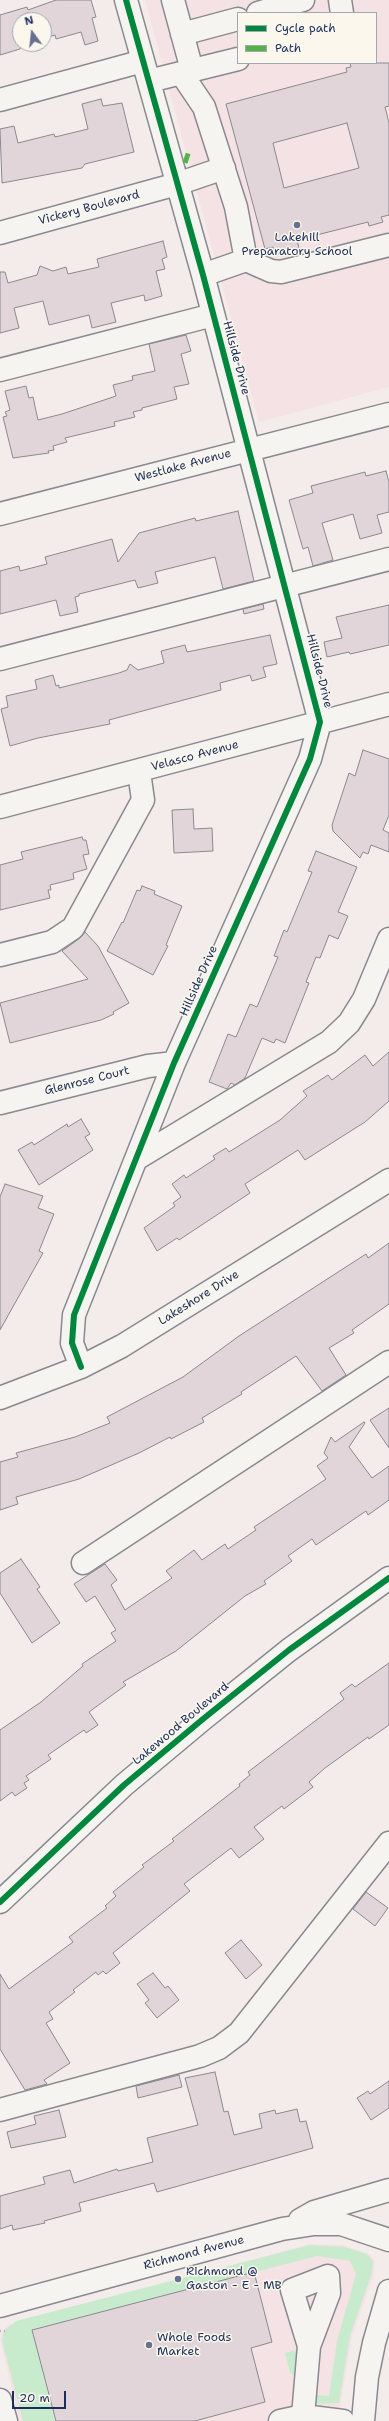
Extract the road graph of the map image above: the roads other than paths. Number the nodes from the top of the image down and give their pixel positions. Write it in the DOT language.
graph roads {
  1 [pos="126,0"];
  2 [pos="173,0"];
  3 [pos="303,0"];
  4 [pos="340,0"];
  5 [pos="261,12"];
  6 [pos="342,12"];
  7 [pos="237,19"];
  8 [pos="182,34"];
  9 [pos="237,59"];
  10 [pos="146,71"];
  11 [pos="187,71"];
  12 [pos="0,100"];
  13 [pos="224,168"];
  14 [pos="177,184"];
  15 [pos="0,233"];
  16 [pos="389,245"];
  17 [pos="246,260"];
  18 [pos="202,275"];
  19 [pos="213,315"];
  20 [pos="0,370"];
  21 [pos="389,414"];
  22 [pos="249,449"];
  23 [pos="0,514"];
  24 [pos="389,559"];
  25 [pos="285,585"];
  26 [pos="0,659"];
  27 [pos="389,704"];
  28 [pos="320,722"];
  29 [pos="139,772"];
  30 [pos="0,807"];
  31 [pos="389,939"];
  32 [pos="0,955"];
  33 [pos="174,1063"];
  34 [pos="0,1103"];
  35 [pos="136,1159"];
  36 [pos="389,1180"];
  37 [pos="389,1362"];
  38 [pos="81,1367"];
  39 [pos="0,1398"];
  40 [pos="83,1563"];
  41 [pos="389,1578"];
  42 [pos="389,1843"];
  43 [pos="0,1902"];
  44 [pos="0,2110"];
  45 [pos="389,2190"];
  46 [pos="282,2229"];
  47 [pos="389,2240"];
  48 [pos="389,2291"];
  49 [pos="0,2306"];
  50 [pos="309,2346"];
  51 [pos="0,2400"];
  52 [pos="303,2416"];
  53 [pos="6,2421"];
  54 [pos="280,2421"];
  55 [pos="343,2421"];
  56 [pos="363,2421"];
  1 -- 10 [label="street, Hillside Drive"];
  2 -- 8 [label="street"];
  3 -- 5 [label="street"];
  4 -- 6 [label="street"];
  7 -- 8 [label="street"];
  8 -- 11 [label="street"];
  9 -- 11 [label="street"];
  10 -- 11 [label="street"];
  10 -- 12 [label="street"];
  10 -- 14 [label="street, Hillside Drive"];
  11 -- 13 [label="street"];
  13 -- 14 [label="street, Vickery Boulevard"];
  13 -- 17 [label="street"];
  14 -- 15 [label="street, Vickery Boulevard"];
  14 -- 18 [label="street, Hillside Drive"];
  16 -- 17 [label="street"];
  17 -- 18 [label="street"];
  18 -- 19 [label="street, Hillside Drive"];
  19 -- 20 [label="street"];
  19 -- 22 [label="street, Hillside Drive"];
  21 -- 22 [label="street, Westlake Avenue"];
  22 -- 23 [label="street, Westlake Avenue"];
  22 -- 25 [label="street, Hillside Drive"];
  24 -- 25 [label="street"];
  25 -- 26 [label="street"];
  25 -- 28 [label="street, Hillside Drive"];
  27 -- 28 [label="street, Velasco Avenue"];
  28 -- 29 [label="street, Velasco Avenue"];
  28 -- 33 [label="street, Hillside Drive"];
  29 -- 30 [label="street, Velasco Avenue"];
  29 -- 32 [label="street"];
  31 -- 35 [label="street"];
  33 -- 34 [label="street, Glenrose Court"];
  33 -- 35 [label="street, Hillside Drive"];
  35 -- 38 [label="street, Hillside Drive"];
  36 -- 38 [label="street, Lakeshore Drive"];
  37 -- 40 [label="street"];
  38 -- 39 [label="street, Lakeshore Drive"];
  41 -- 43 [label="street, Lakewood Boulevard"];
  42 -- 44 [label="street"];
  45 -- 46 [label="street"];
  46 -- 47 [label="street, Richmond Avenue"];
  46 -- 49 [label="street, Richmond Avenue"];
  48 -- 56 [label="street"];
  50 -- 52 [label="street"];
  51 -- 53 [label="street"];
  52 -- 54 [label="street"];
  52 -- 55 [label="street"];
}
